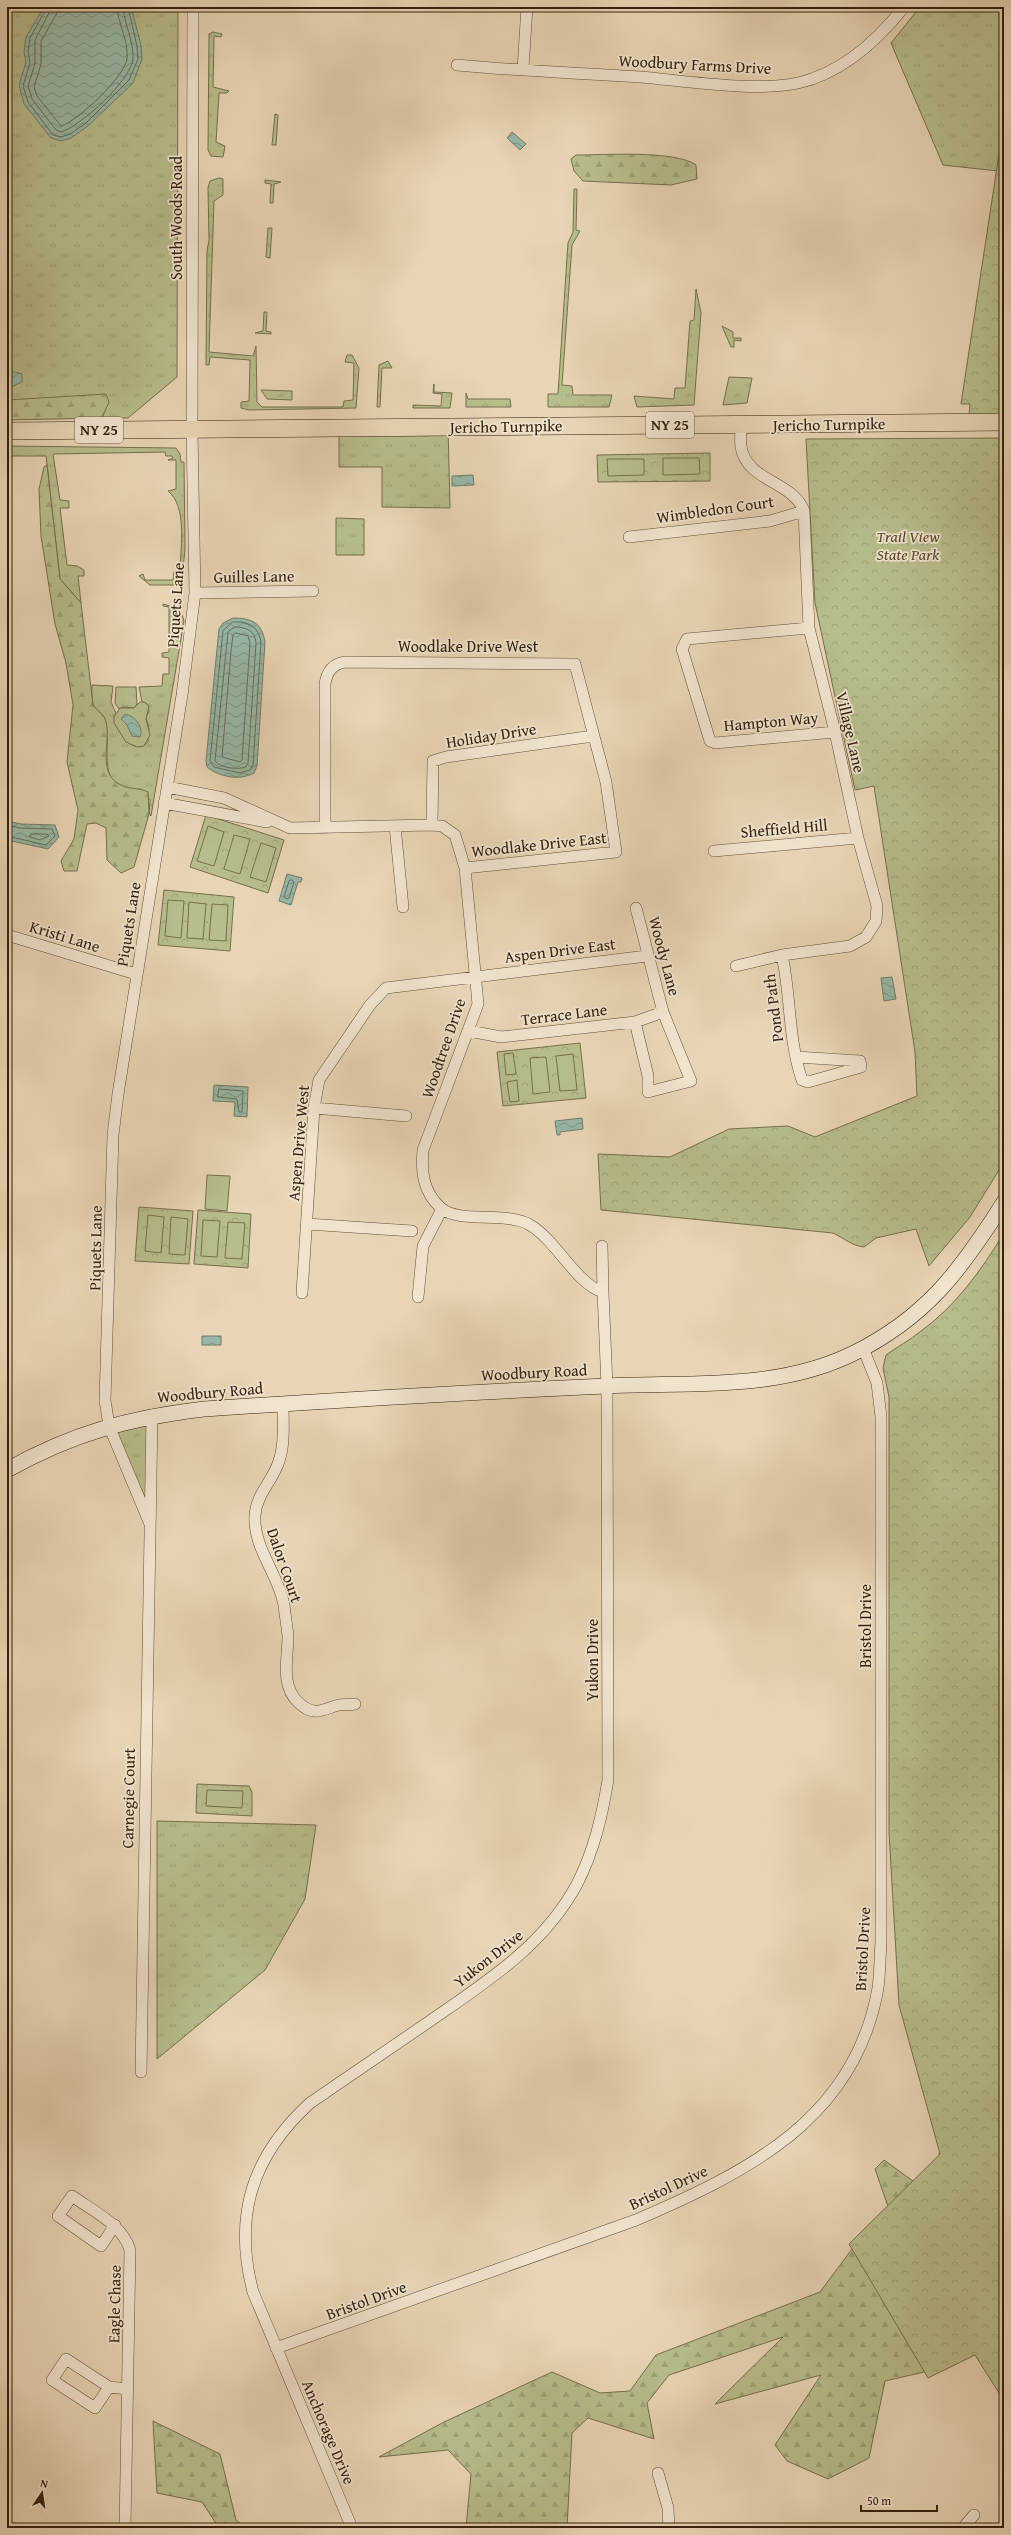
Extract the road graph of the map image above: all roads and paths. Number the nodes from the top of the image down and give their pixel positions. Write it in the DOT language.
graph roads {
  1 [pos="193,7"];
  2 [pos="527,7"];
  3 [pos="904,7"];
  4 [pos="457,65"];
  5 [pos="523,69"];
  6 [pos="1004,422"];
  7 [pos="741,425"];
  8 [pos="192,429"];
  9 [pos="7,431"];
  10 [pos="804,511"];
  11 [pos="629,537"];
  12 [pos="313,591"];
  13 [pos="195,593"];
  14 [pos="809,628"];
  15 [pos="835,732"];
  16 [pos="594,736"];
  17 [pos="167,787"];
  18 [pos="164,802"];
  19 [pos="276,823"];
  20 [pos="432,824"];
  21 [pos="395,826"];
  22 [pos="325,828"];
  23 [pos="858,838"];
  24 [pos="714,850"];
  25 [pos="616,852"];
  26 [pos="465,868"];
  27 [pos="403,907"];
  28 [pos="636,908"];
  29 [pos="7,935"];
  30 [pos="782,955"];
  31 [pos="647,956"];
  32 [pos="736,966"];
  33 [pos="136,974"];
  34 [pos="477,977"];
  35 [pos="663,1012"];
  36 [pos="635,1022"];
  37 [pos="469,1031"];
  38 [pos="796,1057"];
  39 [pos="314,1108"];
  40 [pos="406,1116"];
  41 [pos="1004,1202"];
  42 [pos="442,1209"];
  43 [pos="307,1224"];
  44 [pos="412,1231"];
  45 [pos="602,1246"];
  46 [pos="602,1292"];
  47 [pos="302,1293"];
  48 [pos="418,1297"];
  49 [pos="863,1348"];
  50 [pos="606,1386"];
  51 [pos="283,1404"];
  52 [pos="152,1415"];
  53 [pos="108,1426"];
  54 [pos="7,1470"];
  55 [pos="150,1524"];
  56 [pos="355,1704"];
  57 [pos="141,2072"];
  58 [pos="115,2225"];
  59 [pos="276,2348"];
  60 [pos="109,2387"];
  61 [pos="128,2388"];
  62 [pos="658,2473"];
  63 [pos="974,2515"];
  64 [pos="125,2528"];
  65 [pos="352,2528"];
  66 [pos="669,2528"];
  67 [pos="963,2528"];
  1 -- 8 [label="street, South Woods Road"];
  2 -- 5 [label="street"];
  3 -- 5 [label="street, Woodbury Farms Drive"];
  4 -- 5 [label="street, Woodbury Farms Drive"];
  6 -- 7 [label="main road, Jericho Turnpike / NY 25"];
  7 -- 8 [label="main road, Jericho Turnpike / NY 25"];
  7 -- 10 [label="street"];
  8 -- 9 [label="main road, Jericho Turnpike / NY 25"];
  8 -- 13 [label="street, Piquets Lane"];
  10 -- 11 [label="street, Wimbledon Court"];
  10 -- 14 [label="street, Village Lane"];
  12 -- 13 [label="street, Guilles Lane"];
  13 -- 17 [label="street, Piquets Lane"];
  14 -- 15 [label="street, Village Lane"];
  14 -- 15 [label="street, Hampton Way"];
  15 -- 23 [label="street, Village Lane"];
  16 -- 20 [label="street, Holiday Drive"];
  16 -- 22 [label="street, Woodlake Drive West"];
  16 -- 25 [label="street, Woodlake Drive West"];
  17 -- 18 [label="street, Piquets Lane"];
  17 -- 19 [label="street, Woodtree Drive"];
  18 -- 19 [label="street, Woodtree Drive"];
  18 -- 33 [label="street, Piquets Lane"];
  19 -- 22 [label="street, Woodtree Drive"];
  20 -- 21 [label="street, Woodtree Drive"];
  20 -- 26 [label="street, Woodtree Drive"];
  21 -- 22 [label="street, Woodtree Drive"];
  21 -- 27 [label="street"];
  23 -- 24 [label="street, Sheffield Hill"];
  23 -- 30 [label="street, Village Lane"];
  25 -- 26 [label="street, Woodlake Drive East"];
  26 -- 34 [label="street, Woodtree Drive"];
  28 -- 31 [label="street, Woody Lane"];
  29 -- 33 [label="street, Kristi Lane"];
  30 -- 32 [label="street, Village Lane"];
  30 -- 38 [label="street, Pond Path"];
  31 -- 34 [label="street, Aspen Drive East"];
  31 -- 35 [label="street, Woody Lane"];
  33 -- 53 [label="street, Piquets Lane"];
  34 -- 37 [label="street, Woodtree Drive"];
  34 -- 39 [label="street, Aspen Drive West"];
  35 -- 36 [label="street, Terrace Lane"];
  35 -- 36 [label="street, Woody Lane"];
  36 -- 37 [label="street, Terrace Lane"];
  37 -- 42 [label="street, Woodtree Drive"];
  38 -- 38 [label="street, Pond Path"];
  39 -- 40 [label="street"];
  39 -- 43 [label="street, Aspen Drive West"];
  41 -- 49 [label="main road, Woodbury Road"];
  42 -- 46 [label="street"];
  42 -- 48 [label="street"];
  43 -- 44 [label="street"];
  43 -- 47 [label="street, Aspen Drive West"];
  45 -- 46 [label="street"];
  46 -- 50 [label="street"];
  49 -- 50 [label="main road, Woodbury Road"];
  49 -- 59 [label="street, Bristol Drive"];
  50 -- 51 [label="main road, Woodbury Road"];
  50 -- 59 [label="street, Yukon Drive"];
  51 -- 52 [label="main road, Woodbury Road"];
  51 -- 56 [label="street, Dalor Court"];
  52 -- 53 [label="main road, Woodbury Road"];
  52 -- 55 [label="street, Carnegie Court"];
  53 -- 54 [label="main road, Woodbury Road"];
  53 -- 55 [label="street, Carnegie Court"];
  55 -- 57 [label="street, Carnegie Court"];
  58 -- 58 [label="street, Eagle Chase"];
  58 -- 61 [label="street, Eagle Chase"];
  59 -- 65 [label="street, Anchorage Drive"];
  60 -- 60 [label="street"];
  60 -- 61 [label="street"];
  61 -- 64 [label="street, Eagle Chase"];
  62 -- 66 [label="street"];
  63 -- 67 [label="street"];
}
